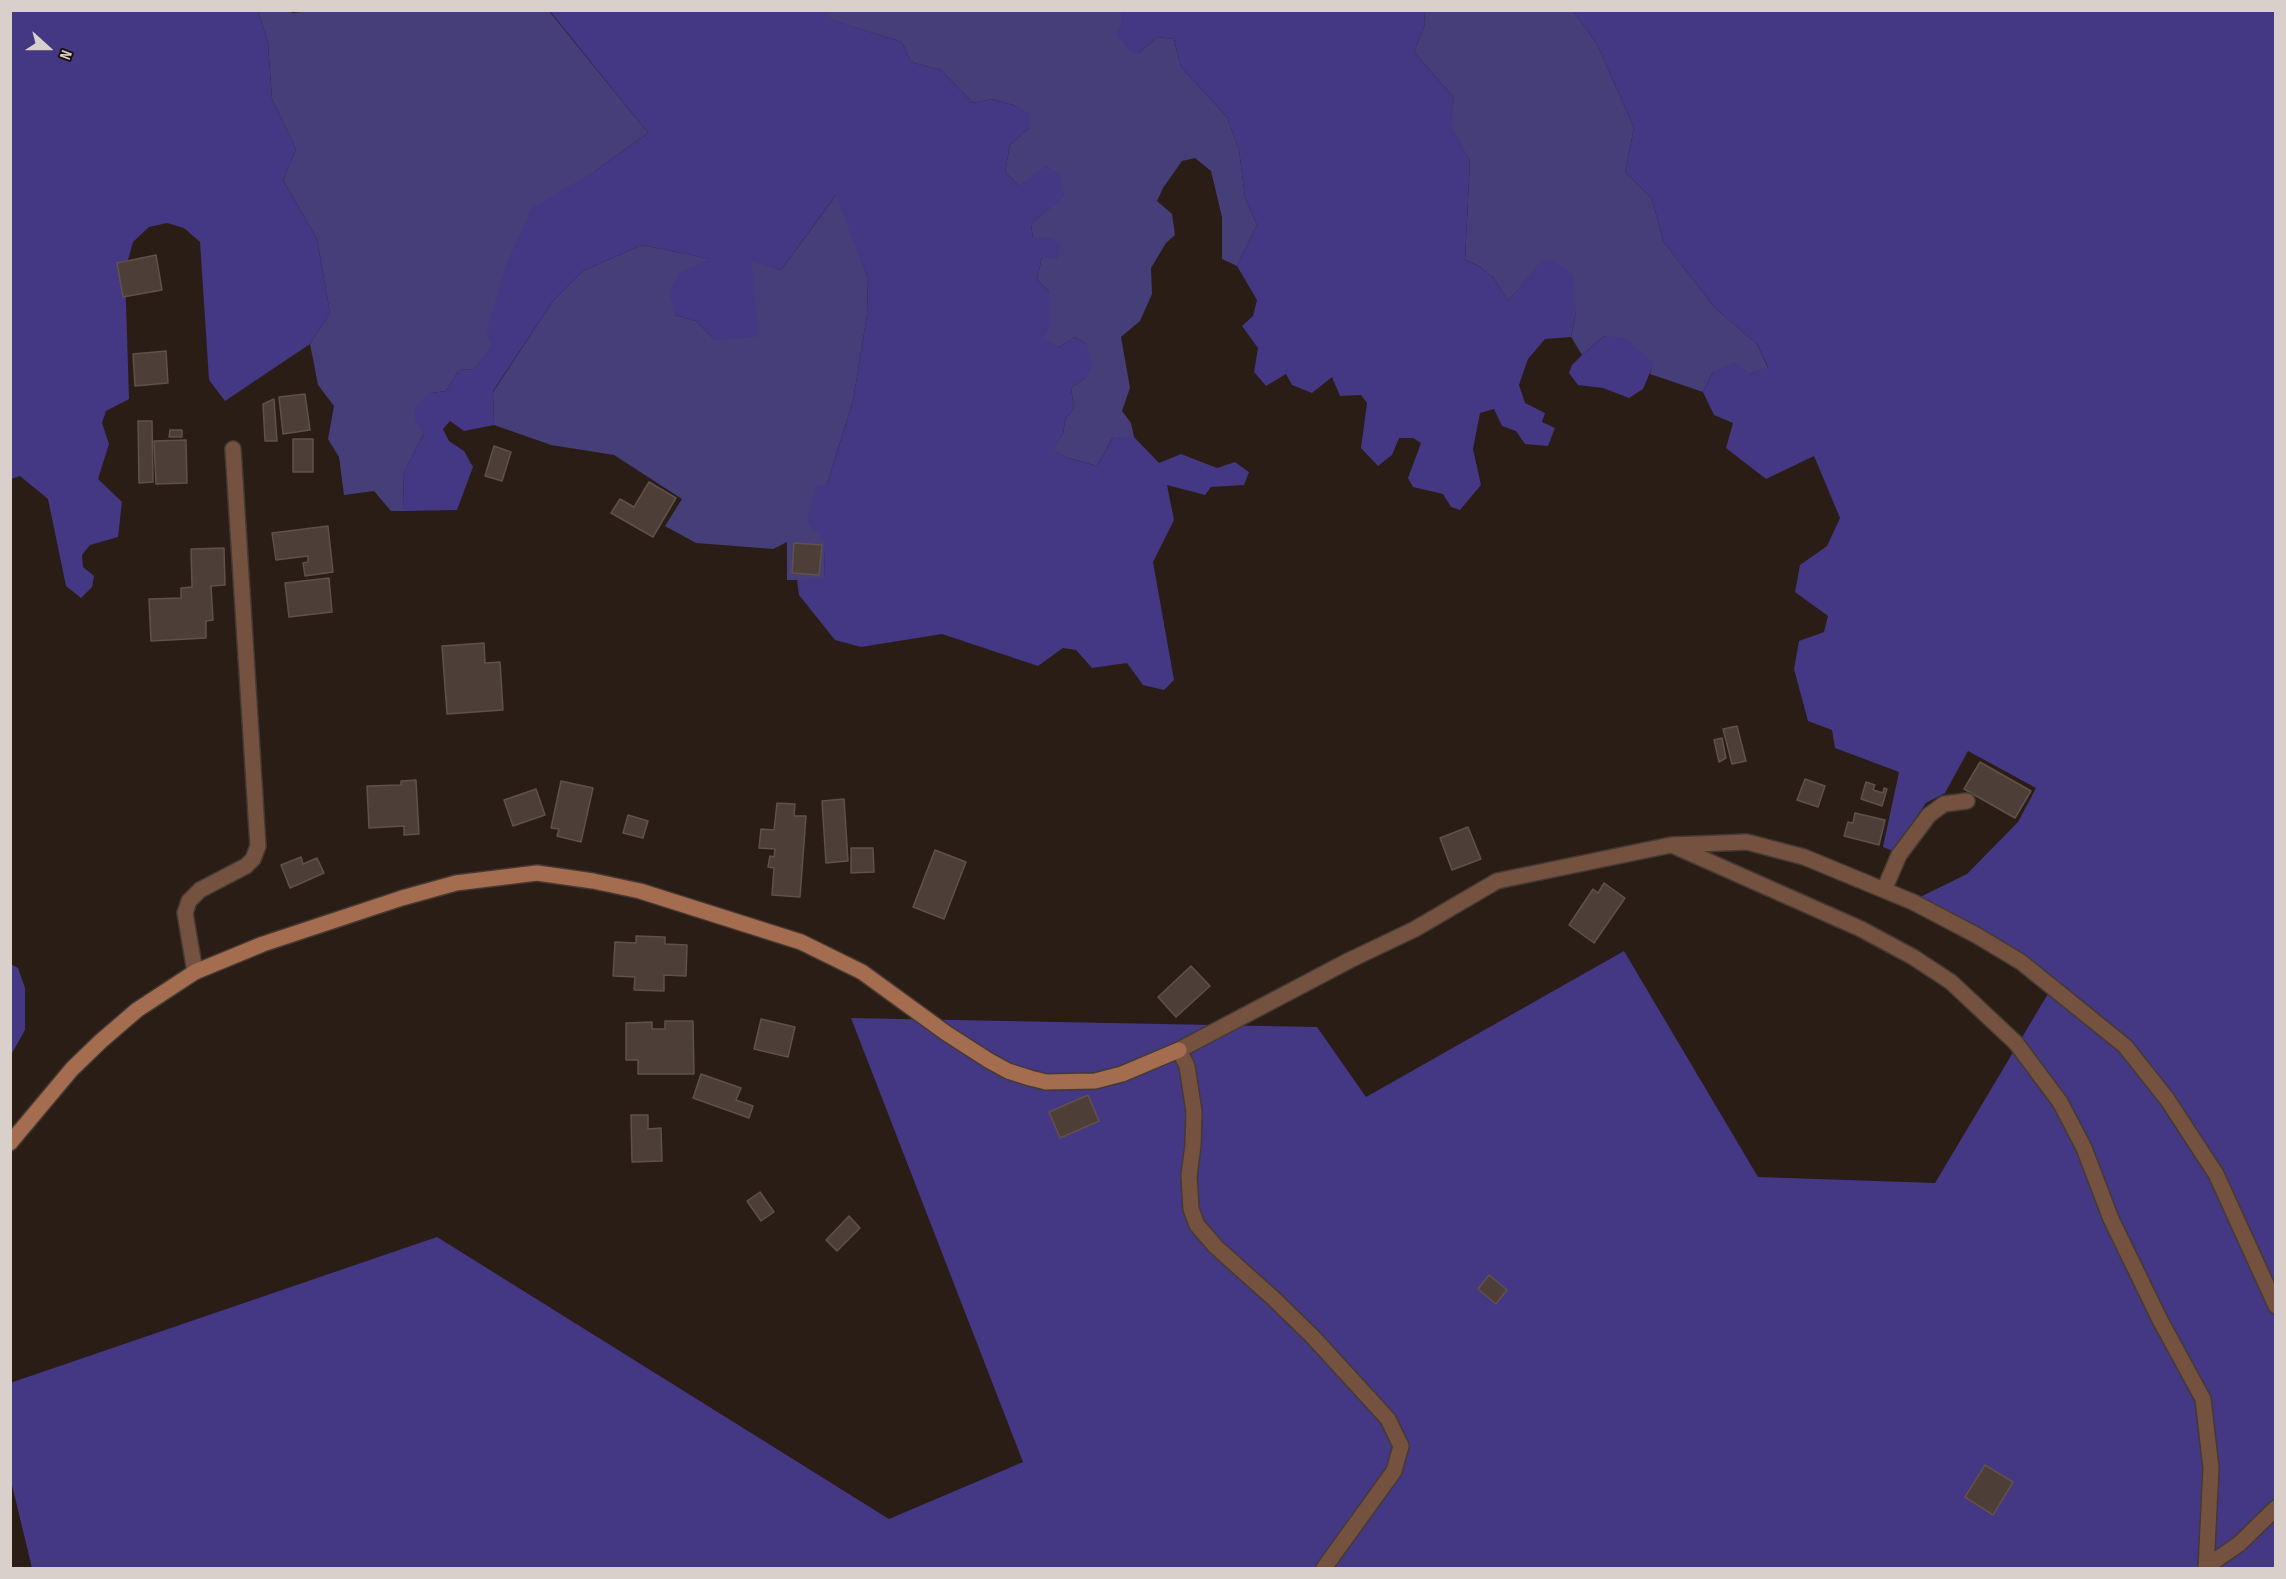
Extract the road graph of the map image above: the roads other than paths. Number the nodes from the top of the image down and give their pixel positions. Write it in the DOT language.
graph roads {
  1 [pos="233,450"];
  2 [pos="1967,801"];
  3 [pos="1671,845"];
  4 [pos="1884,890"];
  5 [pos="195,972"];
  6 [pos="1179,1050"];
  7 [pos="10,1143"];
  8 [pos="2276,1306"];
  9 [pos="2276,1508"];
  10 [pos="2207,1567"];
  11 [pos="1324,1569"];
  1 -- 5 [label="street"];
  2 -- 4 [label="street"];
  3 -- 4 [label="street"];
  3 -- 6 [label="street"];
  3 -- 10 [label="street"];
  4 -- 8 [label="street"];
  5 -- 6 [label="street"];
  5 -- 7 [label="street"];
  6 -- 11 [label="street"];
  9 -- 10 [label="street"];
}
